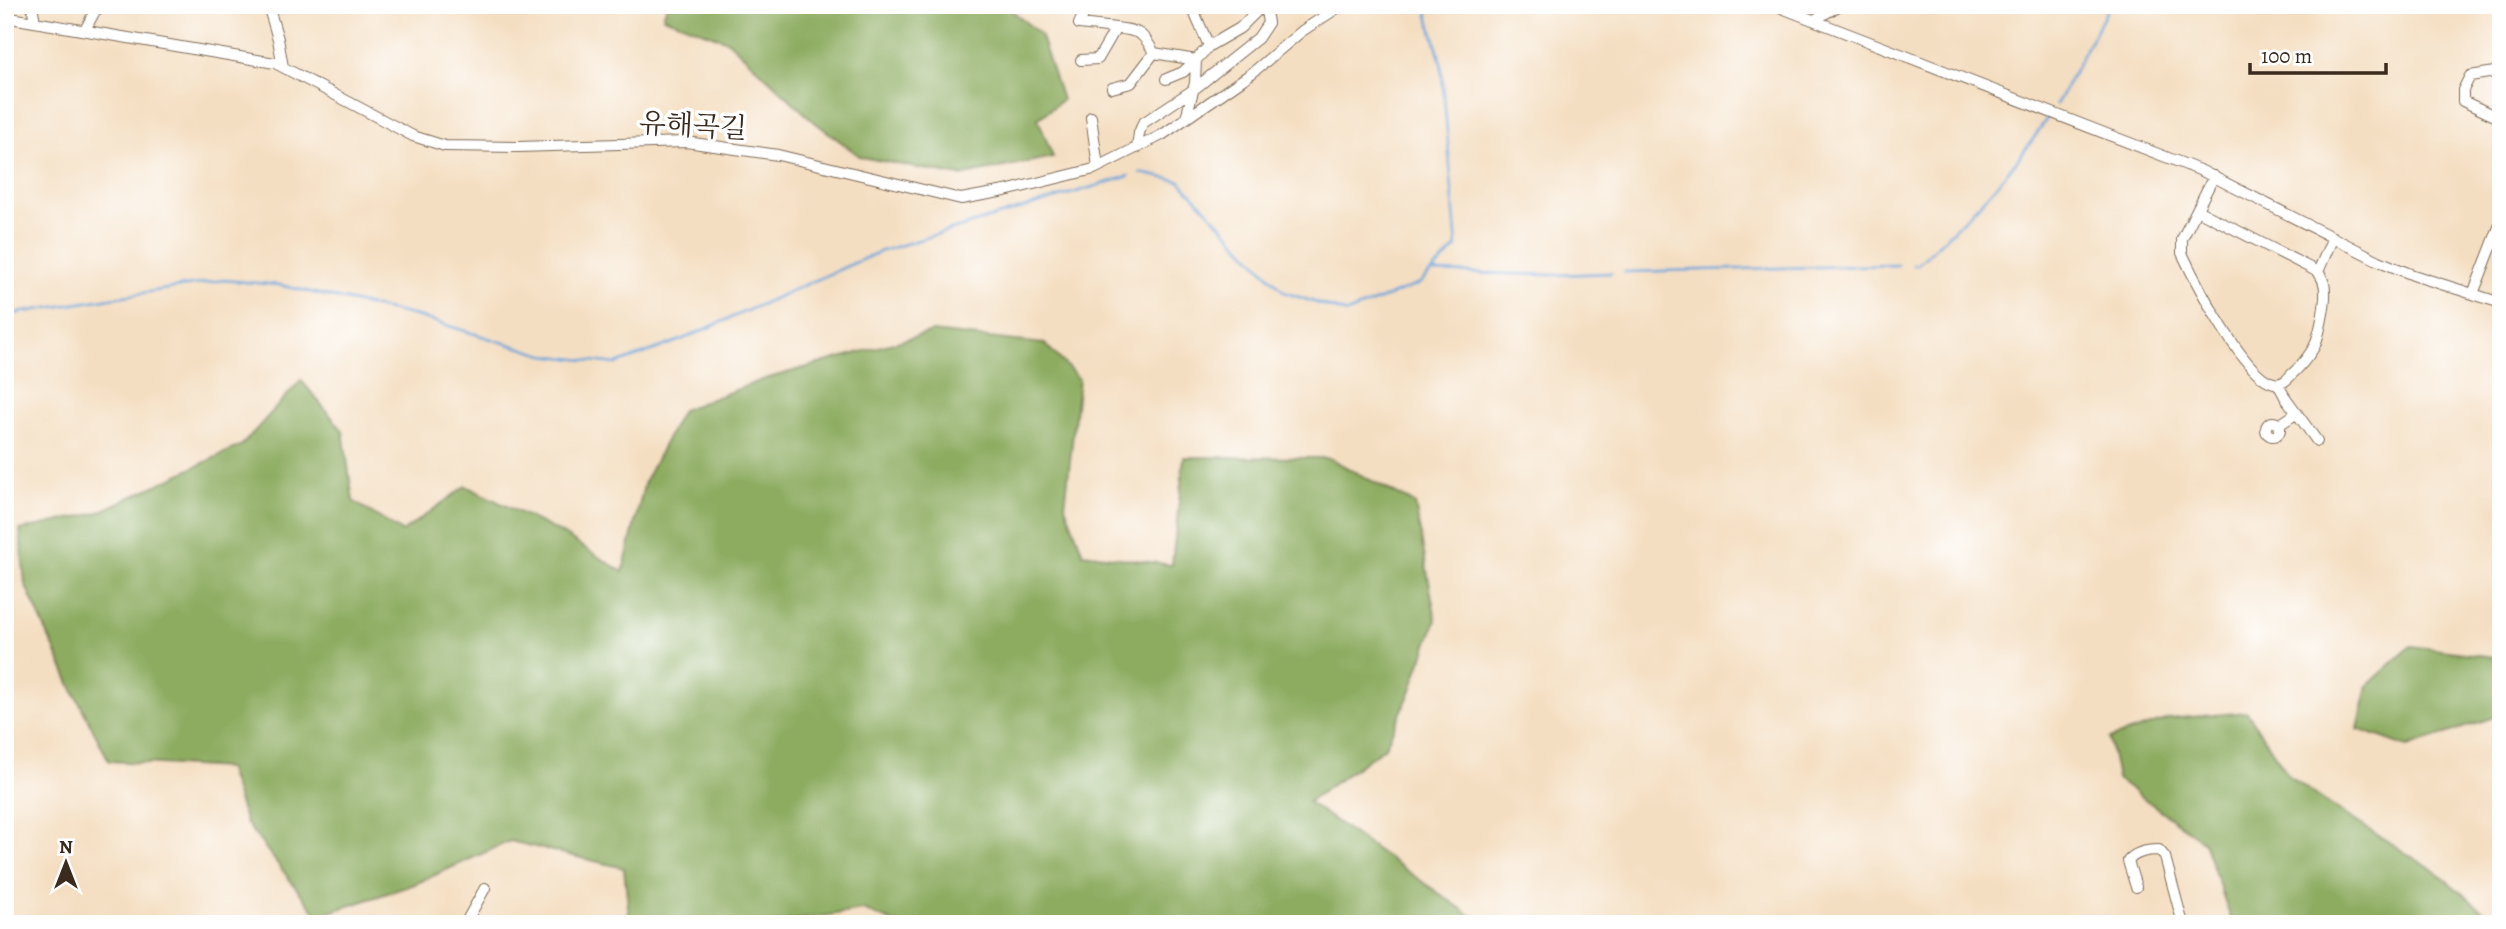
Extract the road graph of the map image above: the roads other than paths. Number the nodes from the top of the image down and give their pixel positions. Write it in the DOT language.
graph roads {
  1 [pos="32,5"];
  2 [pos="268,5"];
  3 [pos="1088,5"];
  4 [pos="1191,5"];
  5 [pos="1264,5"];
  6 [pos="1342,5"];
  7 [pos="1774,5"];
  8 [pos="1840,5"];
  9 [pos="97,7"];
  10 [pos="5,18"];
  11 [pos="1814,20"];
  12 [pos="35,22"];
  13 [pos="1116,28"];
  14 [pos="85,30"];
  15 [pos="1209,46"];
  16 [pos="1154,53"];
  17 [pos="1081,60"];
  18 [pos="1196,60"];
  19 [pos="283,67"];
  20 [pos="2501,71"];
  21 [pos="1166,79"];
  22 [pos="1112,88"];
  23 [pos="1193,90"];
  24 [pos="1091,117"];
  25 [pos="1186,118"];
  26 [pos="2501,119"];
  27 [pos="1136,148"];
  28 [pos="1098,167"];
  29 [pos="2214,176"];
  30 [pos="2197,210"];
  31 [pos="2501,222"];
  32 [pos="2333,237"];
  33 [pos="2318,272"];
  34 [pos="2473,294"];
  35 [pos="2501,303"];
  36 [pos="2278,384"];
  37 [pos="2297,413"];
  38 [pos="2279,425"];
  39 [pos="2317,440"];
  40 [pos="2136,887"];
  41 [pos="485,888"];
  42 [pos="465,924"];
  43 [pos="2183,924"];
  1 -- 12 [label="street"];
  2 -- 19 [label="street"];
  3 -- 13 [label="street"];
  4 -- 15 [label="street"];
  5 -- 15 [label="street"];
  5 -- 23 [label="street"];
  6 -- 25 [label="street, 유해곡길"];
  7 -- 11 [label="street"];
  8 -- 11 [label="street"];
  9 -- 14 [label="street"];
  10 -- 12 [label="street, 유해곡길"];
  11 -- 29 [label="street"];
  12 -- 14 [label="street, 유해곡길"];
  13 -- 16 [label="street"];
  13 -- 17 [label="street"];
  14 -- 19 [label="street, 유해곡길"];
  15 -- 18 [label="street"];
  16 -- 18 [label="street"];
  16 -- 22 [label="street"];
  18 -- 21 [label="street"];
  18 -- 23 [label="street"];
  19 -- 28 [label="street, 유해곡길"];
  20 -- 26 [label="street"];
  23 -- 25 [label="street"];
  23 -- 27 [label="street"];
  24 -- 28 [label="street"];
  25 -- 27 [label="street, 유해곡길"];
  27 -- 28 [label="street, 유해곡길"];
  29 -- 30 [label="street"];
  29 -- 32 [label="street"];
  30 -- 33 [label="street"];
  30 -- 36 [label="street"];
  31 -- 34 [label="street"];
  32 -- 33 [label="street"];
  32 -- 34 [label="street"];
  33 -- 36 [label="street"];
  34 -- 35 [label="street"];
  36 -- 37 [label="street"];
  37 -- 38 [label="street"];
  37 -- 39 [label="street"];
  40 -- 43 [label="street"];
  41 -- 42 [label="street"];
}
